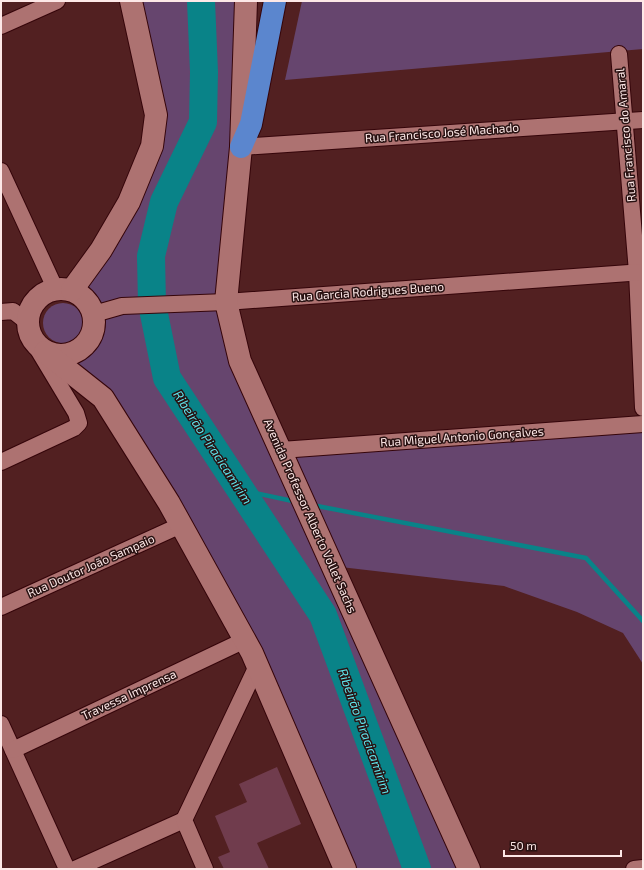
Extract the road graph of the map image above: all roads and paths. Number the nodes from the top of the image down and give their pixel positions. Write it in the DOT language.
graph roads {
  1 [pos="57,1"];
  2 [pos="131,1"];
  3 [pos="246,1"];
  4 [pos="275,1"];
  5 [pos="1,26"];
  6 [pos="618,54"];
  7 [pos="643,120"];
  8 [pos="625,121"];
  9 [pos="241,147"];
  10 [pos="1,171"];
  11 [pos="640,272"];
  12 [pos="64,289"];
  13 [pos="226,302"];
  14 [pos="1,312"];
  15 [pos="94,314"];
  16 [pos="27,322"];
  17 [pos="40,347"];
  18 [pos="643,408"];
  19 [pos="643,424"];
  20 [pos="281,450"];
  21 [pos="1,462"];
  22 [pos="181,525"];
  23 [pos="1,607"];
  24 [pos="245,640"];
  25 [pos="257,666"];
  26 [pos="1,724"];
  27 [pos="13,750"];
  28 [pos="184,820"];
  29 [pos="643,868"];
  30 [pos="67,869"];
  31 [pos="75,869"];
  32 [pos="205,869"];
  33 [pos="345,869"];
  34 [pos="468,869"];
  35 [pos="634,869"];
  1 -- 5 [label="street"];
  2 -- 12 [label="main road"];
  3 -- 9 [label="main road, Avenida Professor Alberto Vollet Sachs"];
  4 -- 9 [label="highway"];
  6 -- 8 [label="street, Rua Francisco do Amaral"];
  7 -- 8 [label="street, Rua Francisco José Machado"];
  8 -- 9 [label="street, Rua Francisco José Machado"];
  8 -- 11 [label="street, Rua Francisco do Amaral"];
  9 -- 13 [label="main road, Avenida Professor Alberto Vollet Sachs"];
  10 -- 12 [label="street"];
  11 -- 13 [label="street, Rua Garcia Rodrigues Bueno"];
  11 -- 18 [label="street, Rua Francisco do Amaral"];
  12 -- 15 [label="main road"];
  12 -- 16 [label="main road"];
  13 -- 15 [label="street, Rua Garcia Rodrigues Bueno"];
  13 -- 20 [label="main road, Avenida Professor Alberto Vollet Sachs"];
  14 -- 16 [label="street"];
  15 -- 17 [label="main road"];
  16 -- 17 [label="main road"];
  17 -- 21 [label="street"];
  17 -- 22 [label="main road"];
  19 -- 20 [label="street, Rua Miguel Antonio Gonçalves"];
  20 -- 34 [label="main road, Avenida Professor Alberto Vollet Sachs"];
  22 -- 23 [label="street, Rua Doutor João Sampaio"];
  22 -- 24 [label="main road"];
  24 -- 25 [label="main road"];
  24 -- 27 [label="street, Travessa Imprensa"];
  25 -- 28 [label="street"];
  25 -- 33 [label="main road"];
  26 -- 27 [label="street"];
  27 -- 30 [label="street"];
  28 -- 31 [label="street"];
  28 -- 32 [label="street"];
  29 -- 35 [label="street"];
}
